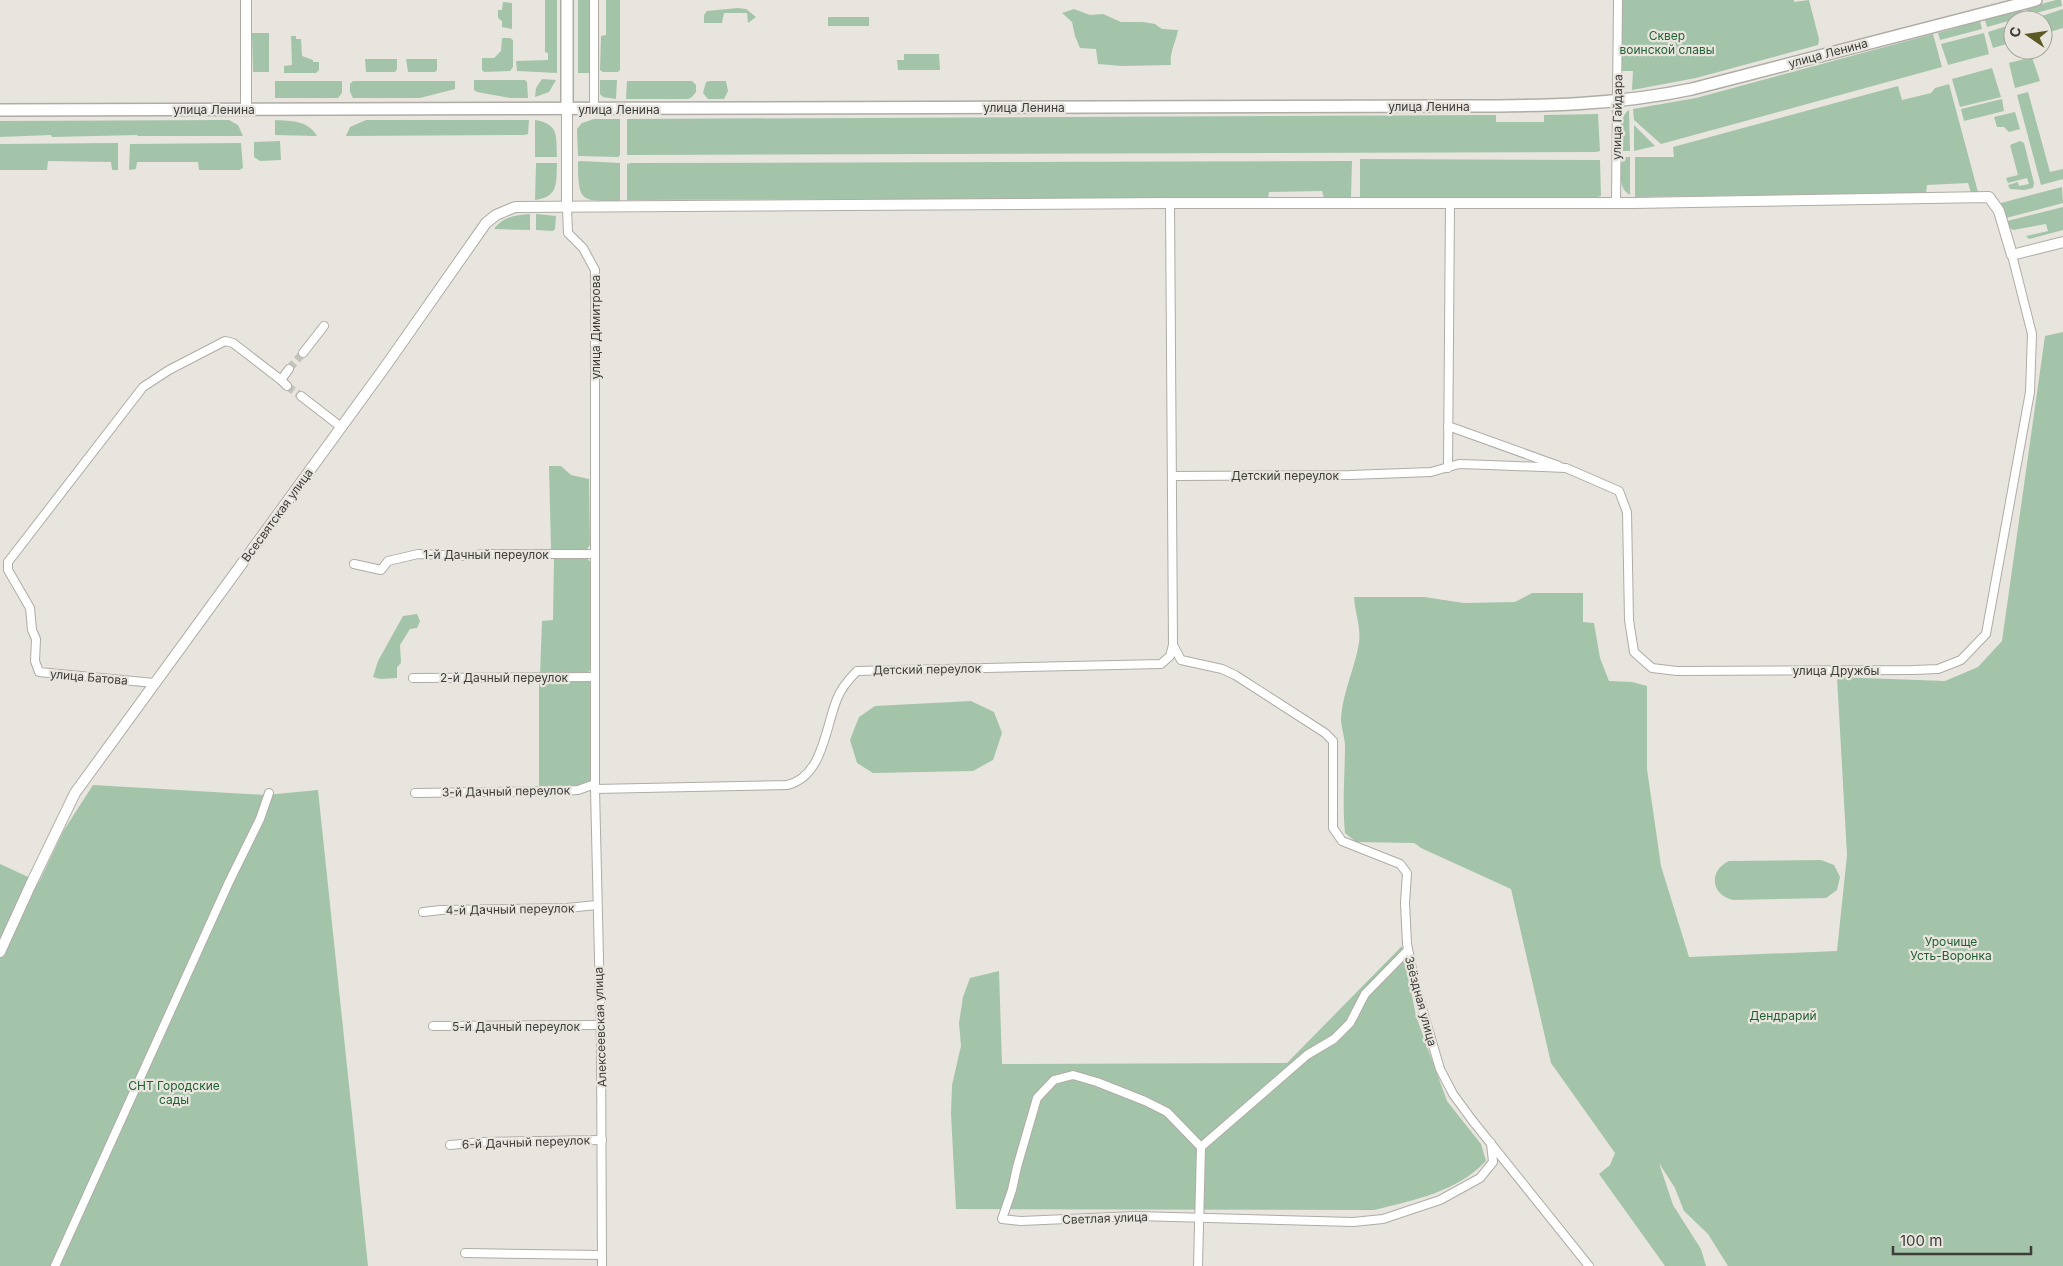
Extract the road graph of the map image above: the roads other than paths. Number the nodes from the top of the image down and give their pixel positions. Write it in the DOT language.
graph roads {
  1 [pos="246,0"];
  2 [pos="567,0"];
  3 [pos="594,0"];
  4 [pos="1618,0"];
  5 [pos="2036,0"];
  6 [pos="1616,101"];
  7 [pos="567,108"];
  8 [pos="246,109"];
  9 [pos="594,109"];
  10 [pos="0,110"];
  11 [pos="1170,203"];
  12 [pos="1450,203"];
  13 [pos="1616,203"];
  14 [pos="567,207"];
  15 [pos="2063,242"];
  16 [pos="2012,255"];
  17 [pos="324,326"];
  18 [pos="303,353"];
  19 [pos="289,369"];
  20 [pos="301,396"];
  21 [pos="1448,426"];
  22 [pos="340,427"];
  23 [pos="1448,468"];
  24 [pos="1566,468"];
  25 [pos="1172,476"];
  26 [pos="595,554"];
  27 [pos="354,564"];
  28 [pos="1173,645"];
  29 [pos="595,677"];
  30 [pos="413,678"];
  31 [pos="154,683"];
  32 [pos="596,786"];
  33 [pos="415,793"];
  34 [pos="269,794"];
  35 [pos="597,905"];
  36 [pos="423,912"];
  37 [pos="1408,950"];
  38 [pos="0,952"];
  39 [pos="600,1025"];
  40 [pos="432,1026"];
  41 [pos="602,1140"];
  42 [pos="1490,1143"];
  43 [pos="450,1144"];
  44 [pos="1201,1147"];
  45 [pos="1199,1218"];
  46 [pos="465,1253"];
  47 [pos="602,1255"];
  48 [pos="55,1266"];
  49 [pos="602,1266"];
  50 [pos="1198,1266"];
  51 [pos="1588,1266"];
  1 -- 8 [label="street"];
  2 -- 7 [label="main road"];
  3 -- 9 [label="street"];
  4 -- 6 [label="street, улица Гайдара"];
  5 -- 6 [label="main road, улица Ленина"];
  6 -- 9 [label="main road, улица Ленина"];
  6 -- 13 [label="street, улица Гайдара"];
  7 -- 8 [label="main road, улица Ленина"];
  7 -- 9 [label="main road, улица Ленина"];
  7 -- 14 [label="street"];
  8 -- 10 [label="main road, улица Ленина"];
  11 -- 12 [label="street, Всесвятская улица"];
  11 -- 14 [label="street, Всесвятская улица"];
  11 -- 25 [label="street"];
  12 -- 13 [label="street, Всесвятская улица"];
  12 -- 21 [label="street"];
  13 -- 16 [label="street, Всесвятская улица"];
  14 -- 22 [label="street, Всесвятская улица"];
  14 -- 26 [label="street, улица Димитрова"];
  15 -- 16 [label="street"];
  16 -- 24 [label="street, улица Дружбы"];
  17 -- 18 [label="street"];
  19 -- 31 [label="street, улица Батова"];
  20 -- 22 [label="street"];
  21 -- 23 [label="street"];
  21 -- 24 [label="street"];
  22 -- 31 [label="street, Всесвятская улица"];
  23 -- 24 [label="street, улица Дружбы"];
  23 -- 25 [label="street, Детский переулок"];
  25 -- 28 [label="street"];
  26 -- 27 [label="street, 1-й Дачный переулок"];
  26 -- 29 [label="street"];
  28 -- 32 [label="street, Детский переулок"];
  28 -- 37 [label="street, Звёздная улица"];
  29 -- 30 [label="street, 2-й Дачный переулок"];
  29 -- 32 [label="street"];
  31 -- 38 [label="street, Всесвятская улица"];
  32 -- 33 [label="street, 3-й Дачный переулок"];
  32 -- 35 [label="street, Алексеевская улица"];
  34 -- 48 [label="street"];
  35 -- 36 [label="street, 4-й Дачный переулок"];
  35 -- 39 [label="street, Алексеевская улица"];
  37 -- 42 [label="street, Звёздная улица"];
  37 -- 44 [label="street"];
  39 -- 40 [label="street, 5-й Дачный переулок"];
  39 -- 41 [label="street, Алексеевская улица"];
  41 -- 43 [label="street, 6-й Дачный переулок"];
  41 -- 47 [label="street, Алексеевская улица"];
  42 -- 45 [label="street, Светлая улица"];
  42 -- 51 [label="street, Звёздная улица"];
  44 -- 45 [label="street"];
  44 -- 45 [label="street, Светлая улица"];
  45 -- 50 [label="street"];
  46 -- 47 [label="street"];
  47 -- 49 [label="street, Алексеевская улица"];
}
